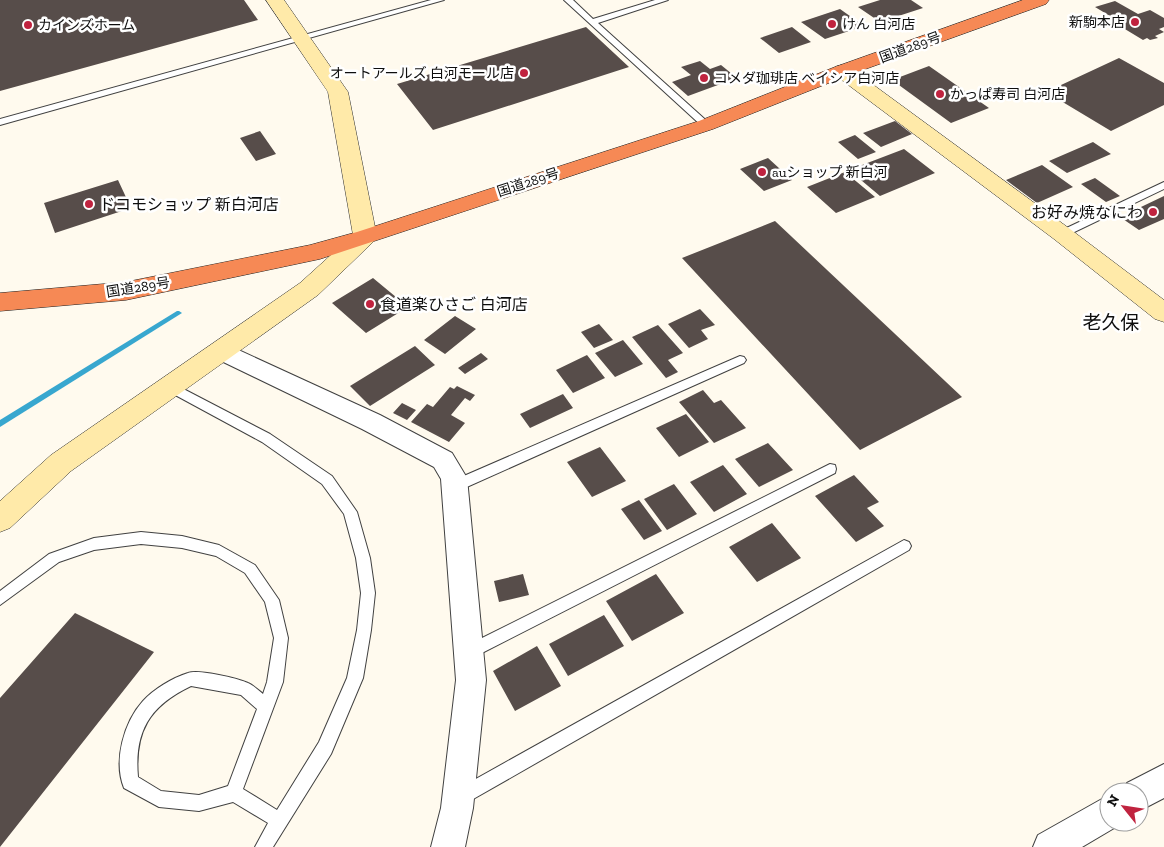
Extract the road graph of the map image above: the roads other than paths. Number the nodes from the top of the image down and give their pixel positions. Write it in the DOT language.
graph roads {
  1 [pos="276,0"];
  2 [pos="440,0"];
  3 [pos="568,0"];
  4 [pos="664,0"];
  5 [pos="1040,0"];
  6 [pos="591,22"];
  7 [pos="301,38"];
  8 [pos="842,71"];
  9 [pos="0,122"];
  10 [pos="706,124"];
  11 [pos="1164,186"];
  12 [pos="1062,234"];
  13 [pos="365,237"];
  14 [pos="0,302"];
  15 [pos="1164,313"];
  16 [pos="221,351"];
  17 [pos="740,360"];
  18 [pos="170,387"];
  19 [pos="830,469"];
  20 [pos="454,486"];
  21 [pos="0,519"];
  22 [pos="904,546"];
  23 [pos="0,599"];
  24 [pos="468,652"];
  25 [pos="266,707"];
  26 [pos="1164,780"];
  27 [pos="1149,789"];
  28 [pos="234,793"];
  29 [pos="458,798"];
  30 [pos="1099,818"];
  31 [pos="280,821"];
  32 [pos="263,847"];
  33 [pos="448,847"];
  34 [pos="1050,847"];
  1 -- 7 [label="street"];
  2 -- 7 [label="lane"];
  3 -- 6 [label="lane"];
  4 -- 6 [label="lane"];
  5 -- 8 [label="highway, 国道289号"];
  6 -- 10 [label="lane"];
  7 -- 9 [label="lane"];
  7 -- 13 [label="street"];
  8 -- 10 [label="highway, 国道289号"];
  8 -- 12 [label="street"];
  10 -- 13 [label="highway, 国道289号"];
  11 -- 12 [label="lane"];
  12 -- 15 [label="street"];
  13 -- 14 [label="highway, 国道289号"];
  13 -- 16 [label="street"];
  16 -- 18 [label="street"];
  16 -- 20 [label="street"];
  17 -- 20 [label="lane"];
  18 -- 21 [label="street"];
  18 -- 31 [label="lane"];
  19 -- 24 [label="lane"];
  20 -- 24 [label="street"];
  22 -- 29 [label="lane"];
  23 -- 25 [label="lane"];
  24 -- 29 [label="street"];
  25 -- 28 [label="lane"];
  25 -- 28 [label="lane"];
  26 -- 27 [label="street"];
  28 -- 31 [label="lane"];
  29 -- 33 [label="street"];
  30 -- 34 [label="street"];
  31 -- 32 [label="lane"];
}
